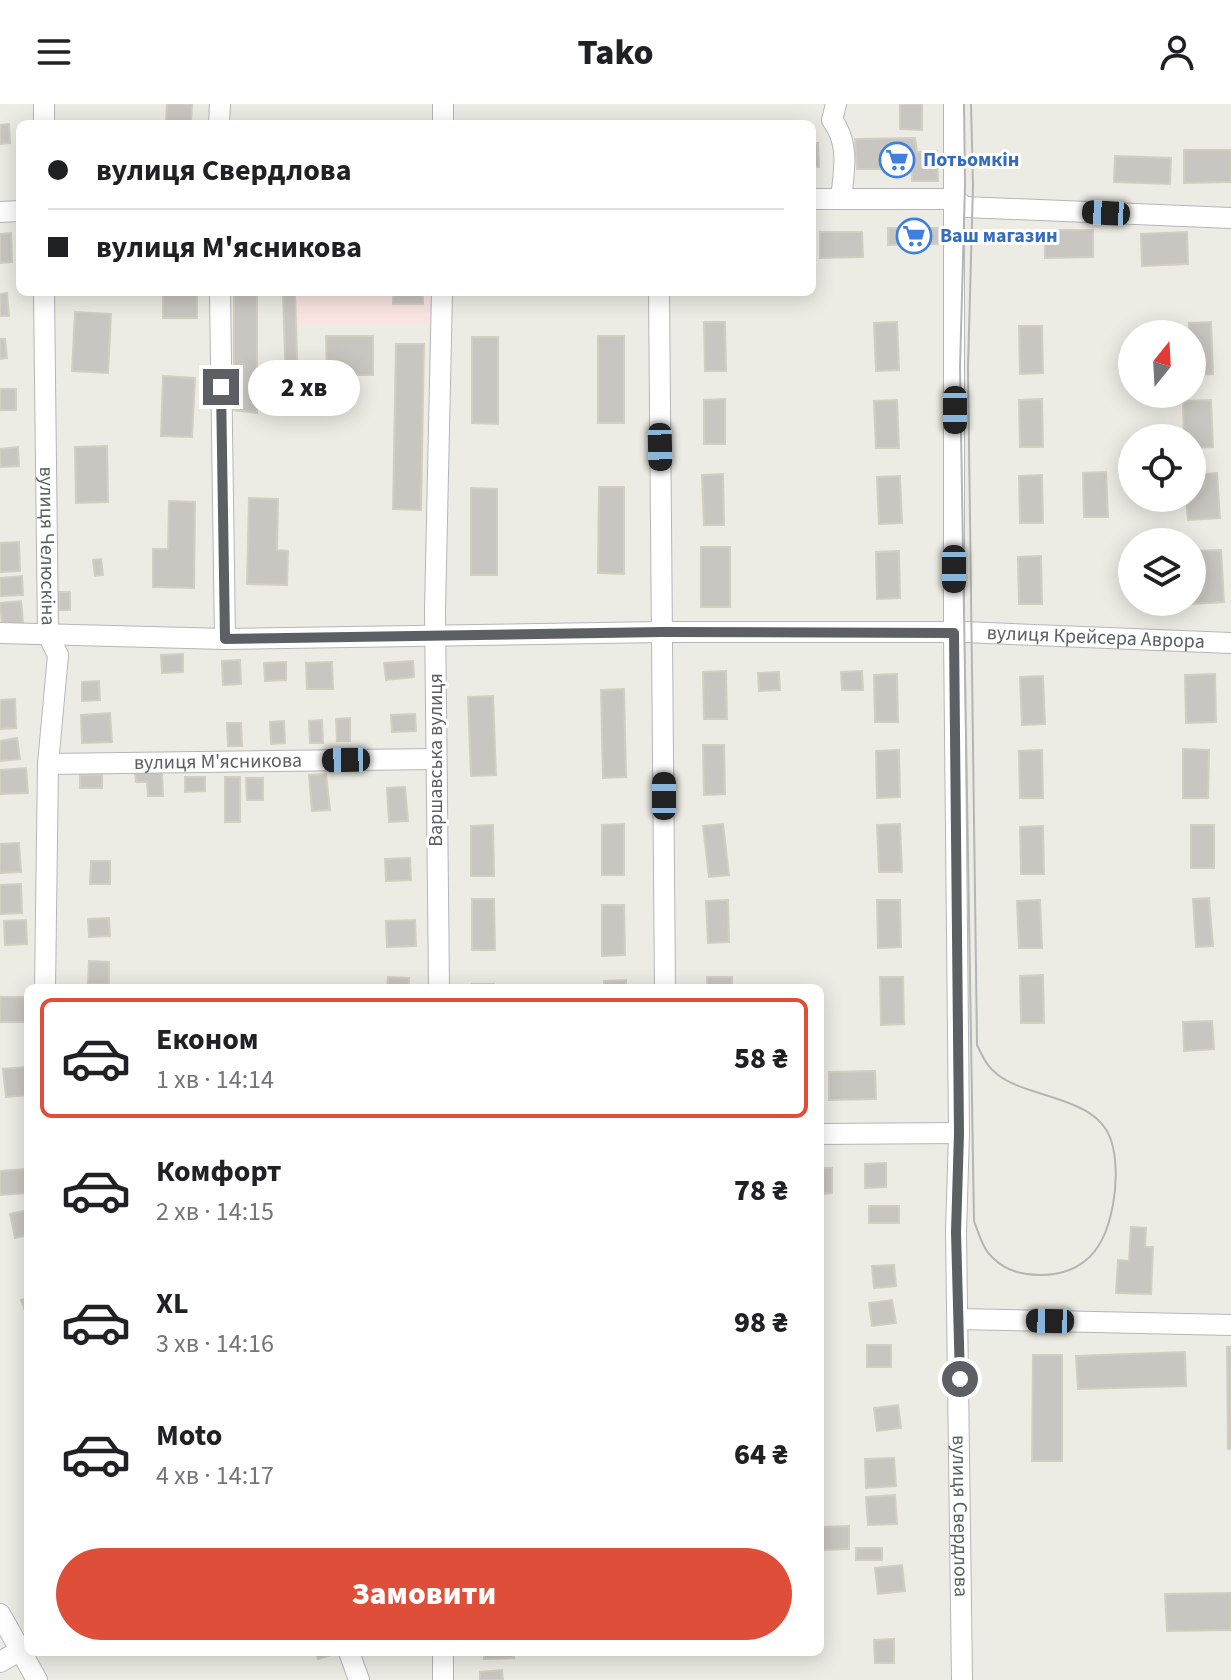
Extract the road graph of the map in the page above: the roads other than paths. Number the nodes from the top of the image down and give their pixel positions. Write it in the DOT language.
graph roads {
  1 [pos="836,104"];
  2 [pos="954,104"];
  3 [pos="816,199"];
  4 [pos="841,199"];
  5 [pos="955,199"];
  6 [pos="1231,218"];
  7 [pos="1231,229"];
  8 [pos="44,296"];
  9 [pos="220,296"];
  10 [pos="442,296"];
  11 [pos="659,296"];
  12 [pos="662,632"];
  13 [pos="0,633"];
  14 [pos="954,633"];
  15 [pos="48,635"];
  16 [pos="435,637"];
  17 [pos="225,639"];
  18 [pos="1231,643"];
  19 [pos="435,759"];
  20 [pos="48,764"];
  21 [pos="45,984"];
  22 [pos="439,984"];
  23 [pos="665,984"];
  24 [pos="959,1133"];
  25 [pos="824,1134"];
  26 [pos="959,1319"];
  27 [pos="1231,1325"];
  28 [pos="0,1614"];
  29 [pos="21,1650"];
  30 [pos="24,1656"];
  31 [pos="24,1656"];
  32 [pos="350,1656"];
  33 [pos="443,1656"];
  34 [pos="0,1662"];
  35 [pos="37,1680"];
  36 [pos="359,1680"];
  37 [pos="443,1680"];
  38 [pos="962,1680"];
  1 -- 4 [label="street"];
  2 -- 5 [label="street, вулиця Свердлова"];
  3 -- 4 [label="street"];
  4 -- 5 [label="street"];
  5 -- 6 [label="street"];
  5 -- 14 [label="street, вулиця Свердлова"];
  6 -- 7 [label="street"];
  8 -- 15 [label="street, вулиця Челюскіна"];
  9 -- 17 [label="street"];
  10 -- 16 [label="street, Варшавська вулиця"];
  11 -- 12 [label="street"];
  12 -- 14 [label="street, вулиця Крейсера Аврора"];
  12 -- 16 [label="street, вулиця Крейсера Аврора"];
  12 -- 23 [label="street"];
  13 -- 15 [label="street, вулиця Крейсера Аврора"];
  14 -- 18 [label="street, вулиця Крейсера Аврора"];
  14 -- 24 [label="street, вулиця Свердлова"];
  15 -- 17 [label="street, вулиця Крейсера Аврора"];
  15 -- 20 [label="street, вулиця Челюскіна"];
  16 -- 17 [label="street, вулиця Крейсера Аврора"];
  16 -- 19 [label="street, Варшавська вулиця"];
  19 -- 20 [label="street, вулиця М'ясникова"];
  19 -- 22 [label="street, Варшавська вулиця"];
  20 -- 21 [label="street, вулиця Челюскіна"];
  24 -- 25 [label="street"];
  24 -- 26 [label="street, вулиця Свердлова"];
  26 -- 27 [label="street"];
  26 -- 38 [label="street, вулиця Свердлова"];
  28 -- 29 [label="street"];
  29 -- 30 [label="street"];
  29 -- 34 [label="street"];
  31 -- 35 [label="street"];
  32 -- 36 [label="street"];
  33 -- 37 [label="street"];
}
